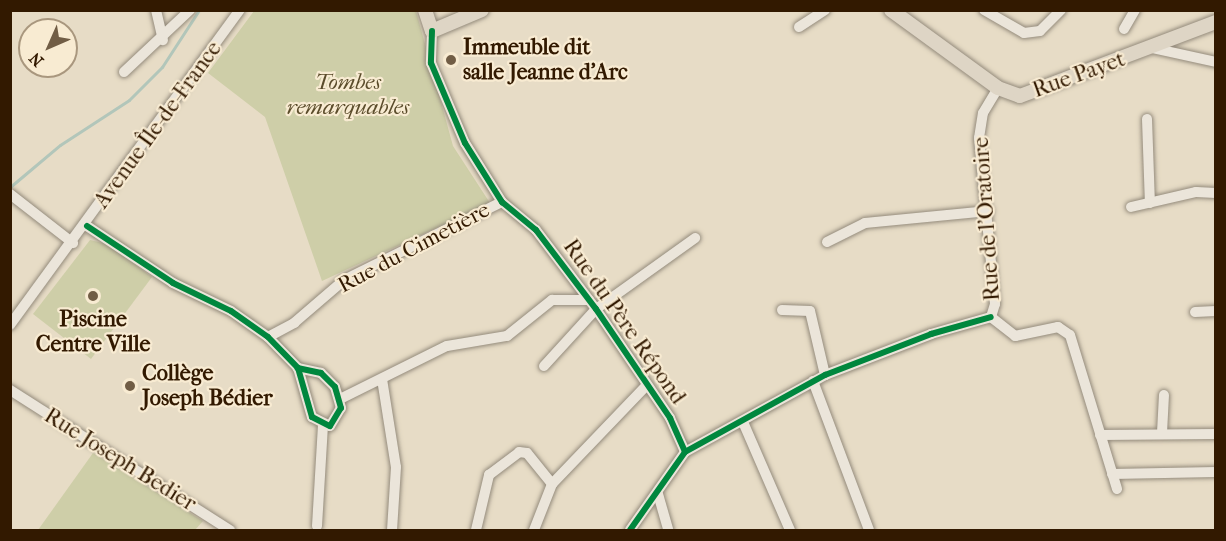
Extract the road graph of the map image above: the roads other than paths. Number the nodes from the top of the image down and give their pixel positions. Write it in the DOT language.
graph roads {
  1 [pos="156,10"];
  2 [pos="190,10"];
  3 [pos="240,10"];
  4 [pos="425,10"];
  5 [pos="482,10"];
  6 [pos="825,10"];
  7 [pos="891,10"];
  8 [pos="984,10"];
  9 [pos="1061,10"];
  10 [pos="1135,10"];
  11 [pos="1215,22"];
  12 [pos="799,27"];
  13 [pos="1124,29"];
  14 [pos="432,31"];
  15 [pos="163,40"];
  16 [pos="1152,48"];
  17 [pos="1215,62"];
  18 [pos="124,72"];
  19 [pos="998,88"];
  20 [pos="1147,119"];
  21 [pos="1215,193"];
  22 [pos="12,195"];
  23 [pos="502,202"];
  24 [pos="1150,203"];
  25 [pos="1131,207"];
  26 [pos="988,211"];
  27 [pos="87,226"];
  28 [pos="695,238"];
  29 [pos="827,242"];
  30 [pos="72,243"];
  31 [pos="592,304"];
  32 [pos="782,310"];
  33 [pos="1215,311"];
  34 [pos="1195,312"];
  35 [pos="991,317"];
  36 [pos="10,325"];
  37 [pos="268,337"];
  38 [pos="544,366"];
  39 [pos="298,368"];
  40 [pos="825,375"];
  41 [pos="382,379"];
  42 [pos="813,381"];
  43 [pos="645,387"];
  44 [pos="10,390"];
  45 [pos="1164,394"];
  46 [pos="340,399"];
  47 [pos="743,422"];
  48 [pos="323,426"];
  49 [pos="1162,433"];
  50 [pos="1215,434"];
  51 [pos="1100,435"];
  52 [pos="686,452"];
  53 [pos="1215,472"];
  54 [pos="1112,474"];
  55 [pos="552,484"];
  56 [pos="1117,489"];
  57 [pos="658,494"];
  58 [pos="317,526"];
  59 [pos="230,531"];
  60 [pos="392,531"];
  61 [pos="476,531"];
  62 [pos="534,531"];
  63 [pos="630,531"];
  64 [pos="668,531"];
  65 [pos="790,531"];
  66 [pos="869,531"];
  1 -- 15 [label="street"];
  2 -- 15 [label="street"];
  3 -- 27 [label="street, Avenue Île-de-France"];
  4 -- 14 [label="main road, Rue du Père Répond"];
  5 -- 14 [label="main road"];
  6 -- 12 [label="street"];
  7 -- 19 [label="main road, Rue Payet"];
  8 -- 9 [label="street"];
  10 -- 13 [label="street"];
  11 -- 16 [label="main road, Rue Payet"];
  14 -- 23 [label="street, Rue du Père Répond"];
  15 -- 18 [label="street"];
  16 -- 17 [label="street"];
  16 -- 19 [label="main road, Rue Payet"];
  19 -- 26 [label="street, Rue de l'Oratoire"];
  20 -- 24 [label="street"];
  21 -- 24 [label="street"];
  22 -- 30 [label="street"];
  23 -- 31 [label="street, Rue du Père Répond"];
  23 -- 37 [label="street, Rue du Cimetière"];
  24 -- 25 [label="street"];
  26 -- 29 [label="street"];
  26 -- 35 [label="street, Rue de l'Oratoire"];
  27 -- 30 [label="street, Avenue Île-de-France"];
  27 -- 37 [label="street"];
  28 -- 31 [label="street"];
  30 -- 36 [label="street, Avenue Île-de-France"];
  31 -- 38 [label="street"];
  31 -- 41 [label="street"];
  31 -- 43 [label="street, Rue du Père Répond"];
  32 -- 40 [label="street"];
  33 -- 34 [label="street"];
  35 -- 40 [label="street"];
  35 -- 51 [label="street, Rue de l'Oratoire"];
  37 -- 39 [label="street"];
  39 -- 46 [label="street"];
  39 -- 48 [label="street"];
  40 -- 42 [label="street"];
  41 -- 46 [label="street"];
  41 -- 60 [label="street"];
  42 -- 47 [label="street"];
  42 -- 66 [label="street"];
  43 -- 52 [label="street, Rue du Père Répond"];
  43 -- 55 [label="street"];
  44 -- 59 [label="street, Rue Joseph Bedier"];
  45 -- 49 [label="street"];
  46 -- 48 [label="street"];
  47 -- 52 [label="street"];
  47 -- 65 [label="street"];
  48 -- 58 [label="street"];
  49 -- 50 [label="street"];
  49 -- 51 [label="street"];
  51 -- 54 [label="street, Rue de l'Oratoire"];
  52 -- 57 [label="street"];
  53 -- 54 [label="street"];
  54 -- 56 [label="street, Rue de l'Oratoire"];
  55 -- 61 [label="street"];
  55 -- 62 [label="street"];
  57 -- 63 [label="street"];
  57 -- 64 [label="street"];
}
